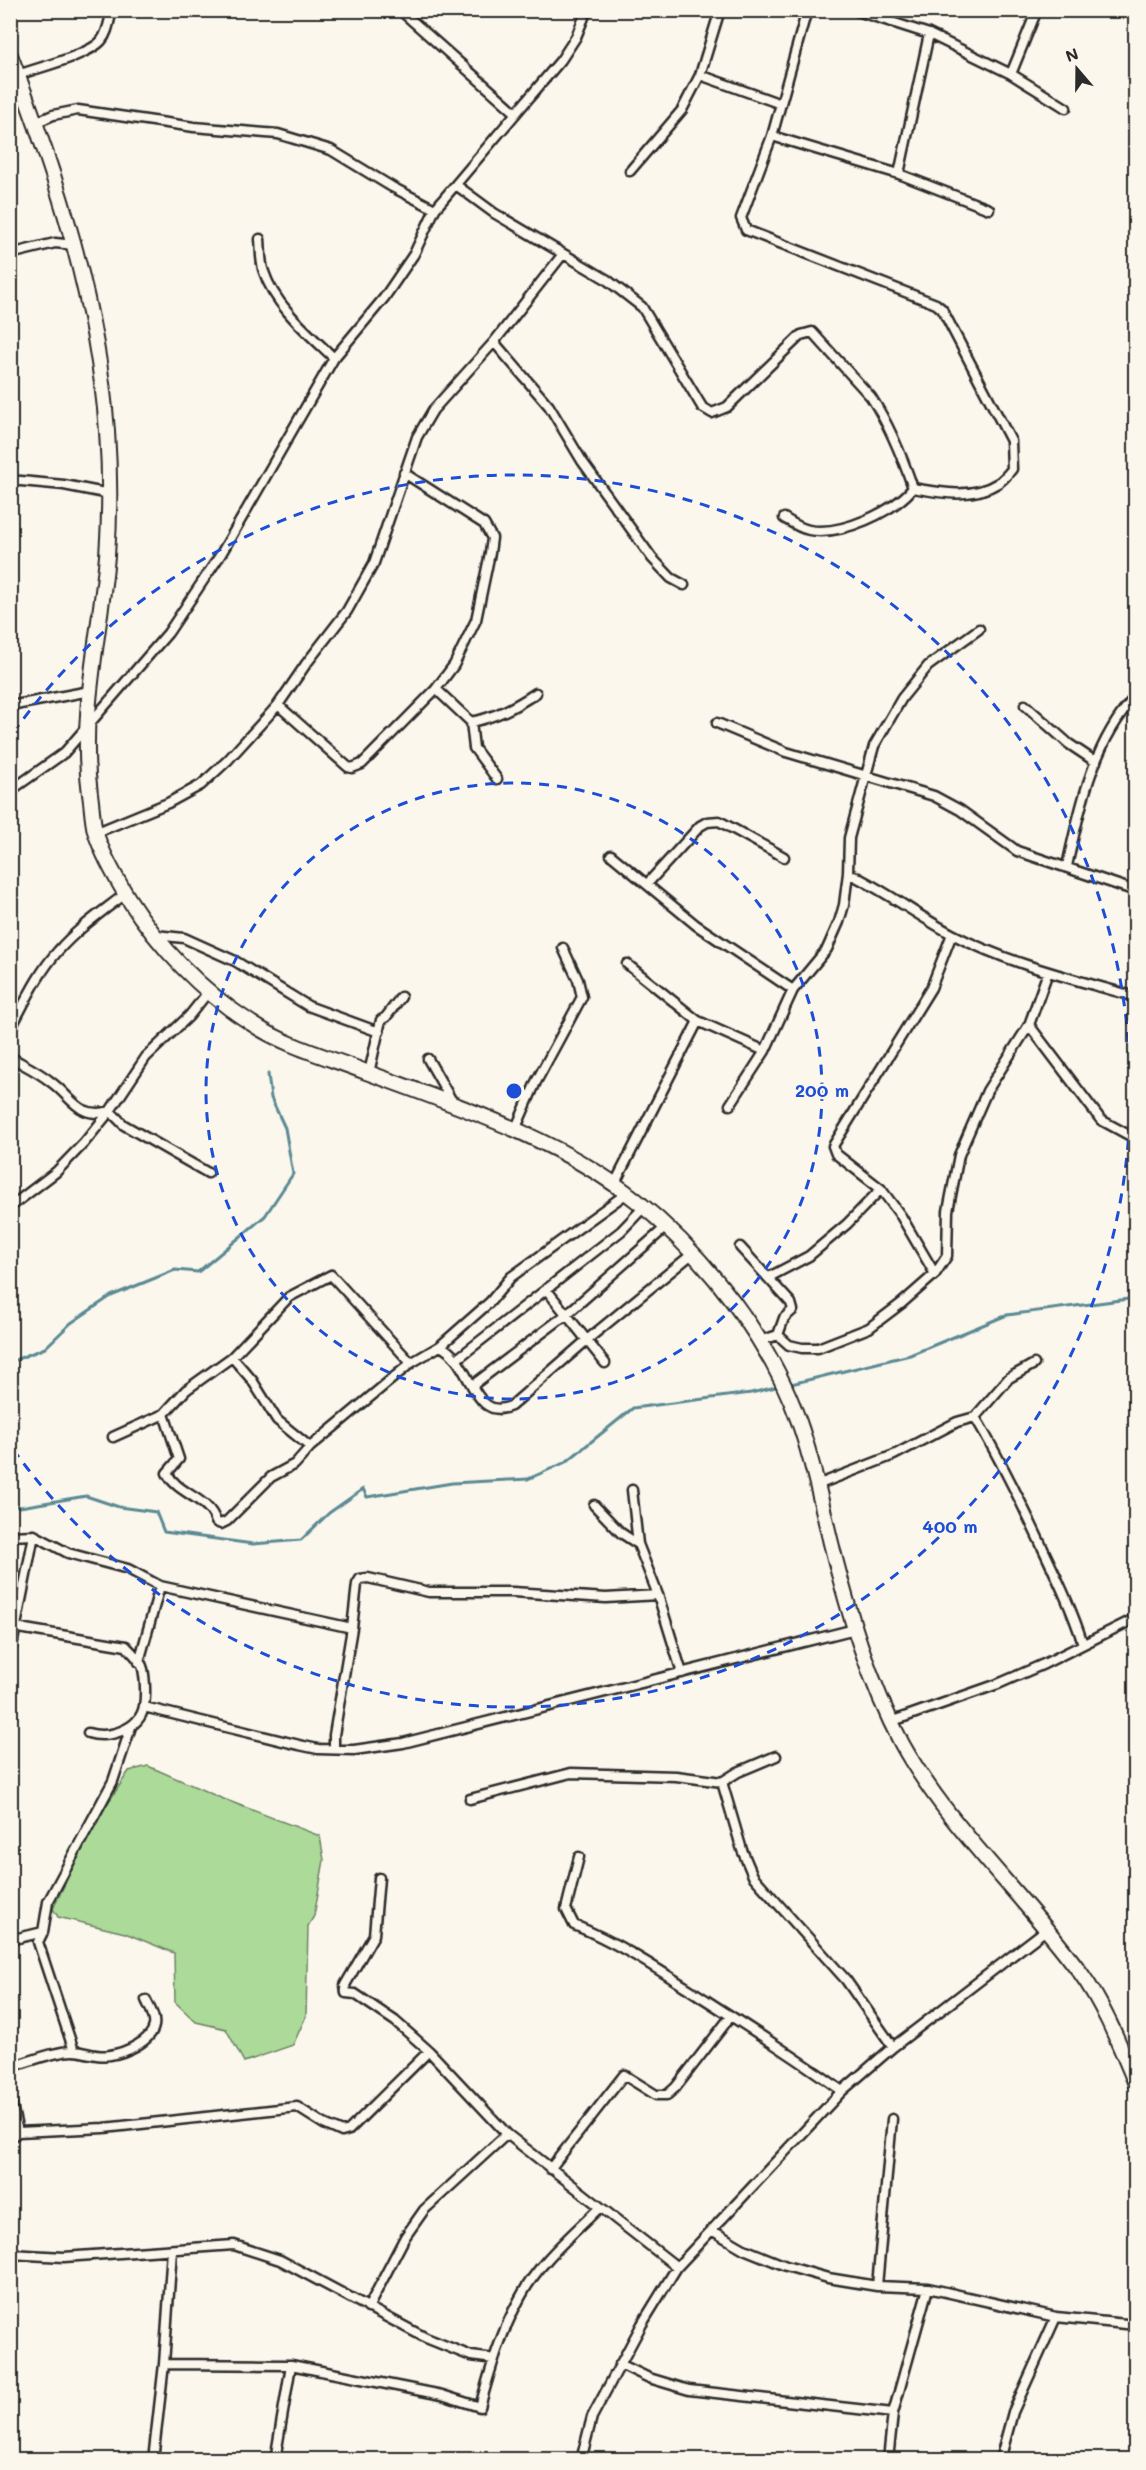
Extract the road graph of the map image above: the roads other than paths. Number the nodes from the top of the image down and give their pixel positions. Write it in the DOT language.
graph roads {
  1 [pos="112,10"];
  2 [pos="400,10"];
  3 [pos="587,10"];
  4 [pos="720,10"];
  5 [pos="807,10"];
  6 [pos="854,10"];
  7 [pos="1036,10"];
  8 [pos="929,34"];
  9 [pos="10,55"];
  10 [pos="1011,74"];
  11 [pos="18,75"];
  12 [pos="700,75"];
  13 [pos="781,104"];
  14 [pos="1066,108"];
  15 [pos="515,112"];
  16 [pos="37,122"];
  17 [pos="771,136"];
  18 [pos="630,171"];
  19 [pos="899,174"];
  20 [pos="456,185"];
  21 [pos="435,209"];
  22 [pos="989,209"];
  23 [pos="260,239"];
  24 [pos="75,245"];
  25 [pos="10,254"];
  26 [pos="563,254"];
  27 [pos="494,342"];
  28 [pos="334,358"];
  29 [pos="404,473"];
  30 [pos="10,480"];
  31 [pos="913,488"];
  32 [pos="110,494"];
  33 [pos="784,518"];
  34 [pos="684,585"];
  35 [pos="979,629"];
  36 [pos="436,689"];
  37 [pos="90,691"];
  38 [pos="536,693"];
  39 [pos="1136,696"];
  40 [pos="278,705"];
  41 [pos="1025,705"];
  42 [pos="10,706"];
  43 [pos="471,722"];
  44 [pos="717,723"];
  45 [pos="86,727"];
  46 [pos="1095,762"];
  47 [pos="868,775"];
  48 [pos="496,779"];
  49 [pos="10,791"];
  50 [pos="95,833"];
  51 [pos="611,855"];
  52 [pos="784,857"];
  53 [pos="1066,866"];
  54 [pos="848,873"];
  55 [pos="647,884"];
  56 [pos="1136,891"];
  57 [pos="125,894"];
  58 [pos="952,934"];
  59 [pos="155,935"];
  60 [pos="563,948"];
  61 [pos="627,964"];
  62 [pos="1048,972"];
  63 [pos="793,990"];
  64 [pos="209,991"];
  65 [pos="401,997"];
  66 [pos="1136,997"];
  67 [pos="698,1021"];
  68 [pos="1029,1025"];
  69 [pos="10,1030"];
  70 [pos="379,1032"];
  71 [pos="765,1051"];
  72 [pos="10,1057"];
  73 [pos="429,1059"];
  74 [pos="369,1073"];
  75 [pos="454,1106"];
  76 [pos="730,1106"];
  77 [pos="110,1111"];
  78 [pos="515,1130"];
  79 [pos="1136,1139"];
  80 [pos="208,1173"];
  81 [pos="615,1183"];
  82 [pos="881,1189"];
  83 [pos="627,1193"];
  84 [pos="10,1207"];
  85 [pos="644,1207"];
  86 [pos="666,1227"];
  87 [pos="740,1247"];
  88 [pos="692,1254"];
  89 [pos="935,1274"];
  90 [pos="769,1277"];
  91 [pos="546,1289"];
  92 [pos="567,1314"];
  93 [pos="778,1335"];
  94 [pos="588,1339"];
  95 [pos="760,1341"];
  96 [pos="440,1346"];
  97 [pos="232,1357"];
  98 [pos="457,1359"];
  99 [pos="411,1363"];
  100 [pos="605,1363"];
  101 [pos="1034,1364"];
  102 [pos="473,1385"];
  103 [pos="164,1414"];
  104 [pos="975,1417"];
  105 [pos="113,1437"];
  106 [pos="310,1447"];
  107 [pos="818,1485"];
  108 [pos="632,1490"];
  109 [pos="594,1505"];
  110 [pos="34,1535"];
  111 [pos="10,1536"];
  112 [pos="638,1544"];
  113 [pos="160,1586"];
  114 [pos="658,1595"];
  115 [pos="1136,1618"];
  116 [pos="352,1628"];
  117 [pos="855,1629"];
  118 [pos="13,1630"];
  119 [pos="1083,1644"];
  120 [pos="10,1656"];
  121 [pos="139,1662"];
  122 [pos="682,1673"];
  123 [pos="144,1707"];
  124 [pos="890,1722"];
  125 [pos="131,1727"];
  126 [pos="88,1733"];
  127 [pos="334,1749"];
  128 [pos="776,1756"];
  129 [pos="722,1782"];
  130 [pos="470,1799"];
  131 [pos="579,1857"];
  132 [pos="379,1878"];
  133 [pos="1047,1929"];
  134 [pos="43,1932"];
  135 [pos="10,1940"];
  136 [pos="146,2000"];
  137 [pos="731,2016"];
  138 [pos="893,2047"];
  139 [pos="74,2051"];
  140 [pos="429,2051"];
  141 [pos="10,2067"];
  142 [pos="1134,2076"];
  143 [pos="842,2091"];
  144 [pos="10,2097"];
  145 [pos="892,2120"];
  146 [pos="507,2134"];
  147 [pos="14,2135"];
  148 [pos="550,2169"];
  149 [pos="599,2208"];
  150 [pos="713,2231"];
  151 [pos="172,2250"];
  152 [pos="10,2254"];
  153 [pos="677,2268"];
  154 [pos="877,2286"];
  155 [pos="928,2288"];
  156 [pos="368,2308"];
  157 [pos="1056,2317"];
  158 [pos="1136,2325"];
  159 [pos="494,2359"];
  160 [pos="164,2364"];
  161 [pos="620,2364"];
  162 [pos="291,2365"];
  163 [pos="893,2413"];
  164 [pos="153,2460"];
  165 [pos="275,2460"];
  166 [pos="581,2460"];
  167 [pos="888,2460"];
  168 [pos="1000,2460"];
  1 -- 11 [label="street"];
  2 -- 15 [label="street"];
  3 -- 15 [label="street"];
  4 -- 12 [label="street"];
  5 -- 13 [label="street"];
  6 -- 8 [label="street"];
  7 -- 10 [label="street"];
  8 -- 10 [label="street"];
  8 -- 19 [label="street"];
  9 -- 11 [label="main road"];
  10 -- 14 [label="street"];
  11 -- 16 [label="main road"];
  12 -- 13 [label="street"];
  12 -- 18 [label="street"];
  13 -- 17 [label="street"];
  15 -- 20 [label="street"];
  16 -- 21 [label="street"];
  16 -- 24 [label="main road"];
  17 -- 19 [label="street"];
  17 -- 31 [label="street"];
  19 -- 22 [label="street"];
  20 -- 21 [label="street"];
  20 -- 26 [label="street"];
  21 -- 28 [label="street"];
  23 -- 28 [label="street"];
  24 -- 25 [label="street"];
  24 -- 32 [label="main road"];
  26 -- 27 [label="street"];
  26 -- 31 [label="street"];
  27 -- 29 [label="street"];
  27 -- 34 [label="street"];
  28 -- 45 [label="street"];
  29 -- 36 [label="street"];
  29 -- 40 [label="street"];
  30 -- 32 [label="street"];
  31 -- 33 [label="street"];
  32 -- 37 [label="main road"];
  35 -- 47 [label="street"];
  36 -- 40 [label="street"];
  36 -- 43 [label="street"];
  37 -- 42 [label="street"];
  37 -- 45 [label="main road"];
  38 -- 43 [label="street"];
  39 -- 46 [label="street"];
  40 -- 50 [label="street"];
  41 -- 46 [label="street"];
  43 -- 48 [label="street"];
  44 -- 47 [label="street"];
  45 -- 49 [label="street"];
  45 -- 50 [label="main road"];
  46 -- 53 [label="street"];
  47 -- 53 [label="street"];
  47 -- 54 [label="street"];
  50 -- 57 [label="main road"];
  51 -- 55 [label="street"];
  52 -- 55 [label="street"];
  53 -- 56 [label="street"];
  54 -- 58 [label="street"];
  54 -- 63 [label="street"];
  55 -- 63 [label="street"];
  57 -- 59 [label="main road"];
  57 -- 69 [label="street"];
  58 -- 62 [label="street"];
  58 -- 82 [label="street"];
  59 -- 64 [label="main road"];
  59 -- 70 [label="street"];
  60 -- 78 [label="street"];
  61 -- 67 [label="street"];
  62 -- 66 [label="street"];
  62 -- 68 [label="street"];
  63 -- 71 [label="street"];
  64 -- 74 [label="main road"];
  64 -- 77 [label="street"];
  65 -- 70 [label="street"];
  67 -- 71 [label="street"];
  67 -- 81 [label="street"];
  68 -- 79 [label="street"];
  68 -- 89 [label="street"];
  70 -- 74 [label="street"];
  71 -- 76 [label="street"];
  72 -- 77 [label="street"];
  73 -- 75 [label="street"];
  74 -- 75 [label="main road"];
  75 -- 78 [label="main road"];
  77 -- 80 [label="street"];
  77 -- 84 [label="street"];
  78 -- 81 [label="main road"];
  81 -- 83 [label="main road"];
  82 -- 89 [label="street"];
  82 -- 90 [label="street"];
  83 -- 85 [label="main road"];
  83 -- 96 [label="street"];
  85 -- 86 [label="main road"];
  85 -- 91 [label="street"];
  86 -- 88 [label="main road"];
  86 -- 92 [label="street"];
  87 -- 90 [label="street"];
  88 -- 94 [label="street"];
  88 -- 95 [label="main road"];
  89 -- 93 [label="street"];
  90 -- 93 [label="street"];
  91 -- 92 [label="street"];
  91 -- 98 [label="street"];
  92 -- 94 [label="street"];
  92 -- 102 [label="street"];
  93 -- 95 [label="street"];
  94 -- 100 [label="street"];
  94 -- 102 [label="street"];
  95 -- 107 [label="main road"];
  96 -- 98 [label="street"];
  96 -- 99 [label="street"];
  97 -- 99 [label="street"];
  97 -- 103 [label="street"];
  97 -- 106 [label="street"];
  98 -- 102 [label="street"];
  99 -- 106 [label="street"];
  101 -- 104 [label="street"];
  103 -- 105 [label="street"];
  103 -- 106 [label="street"];
  104 -- 107 [label="street"];
  104 -- 119 [label="street"];
  107 -- 117 [label="main road"];
  108 -- 112 [label="street"];
  109 -- 112 [label="street"];
  110 -- 111 [label="street"];
  110 -- 113 [label="street"];
  110 -- 118 [label="street"];
  112 -- 114 [label="street"];
  113 -- 116 [label="street"];
  113 -- 121 [label="street"];
  114 -- 116 [label="street"];
  114 -- 122 [label="street"];
  115 -- 119 [label="street"];
  116 -- 127 [label="street"];
  117 -- 122 [label="street"];
  117 -- 124 [label="main road"];
  118 -- 120 [label="street"];
  118 -- 121 [label="street"];
  119 -- 124 [label="street"];
  121 -- 123 [label="street"];
  122 -- 127 [label="street"];
  123 -- 125 [label="street"];
  123 -- 127 [label="street"];
  124 -- 133 [label="main road"];
  125 -- 126 [label="street"];
  125 -- 134 [label="street"];
  128 -- 129 [label="street"];
  129 -- 130 [label="street"];
  129 -- 138 [label="street"];
  131 -- 137 [label="street"];
  132 -- 140 [label="street"];
  133 -- 138 [label="street"];
  133 -- 142 [label="main road"];
  134 -- 135 [label="street"];
  134 -- 139 [label="street"];
  136 -- 139 [label="street"];
  137 -- 143 [label="street"];
  137 -- 148 [label="street"];
  138 -- 143 [label="street"];
  139 -- 141 [label="street"];
  140 -- 146 [label="street"];
  140 -- 147 [label="street"];
  143 -- 150 [label="street"];
  144 -- 147 [label="street"];
  145 -- 154 [label="street"];
  146 -- 148 [label="street"];
  146 -- 156 [label="street"];
  148 -- 149 [label="street"];
  149 -- 153 [label="street"];
  149 -- 159 [label="street"];
  150 -- 153 [label="street"];
  150 -- 154 [label="street"];
  151 -- 152 [label="street"];
  151 -- 156 [label="street"];
  151 -- 160 [label="street"];
  153 -- 161 [label="street"];
  154 -- 155 [label="street"];
  155 -- 157 [label="street"];
  155 -- 163 [label="street"];
  156 -- 159 [label="street"];
  157 -- 158 [label="street"];
  157 -- 168 [label="street"];
  159 -- 162 [label="street"];
  160 -- 162 [label="street"];
  160 -- 164 [label="street"];
  161 -- 163 [label="street"];
  161 -- 166 [label="street"];
  162 -- 165 [label="street"];
  163 -- 167 [label="street"];
}
